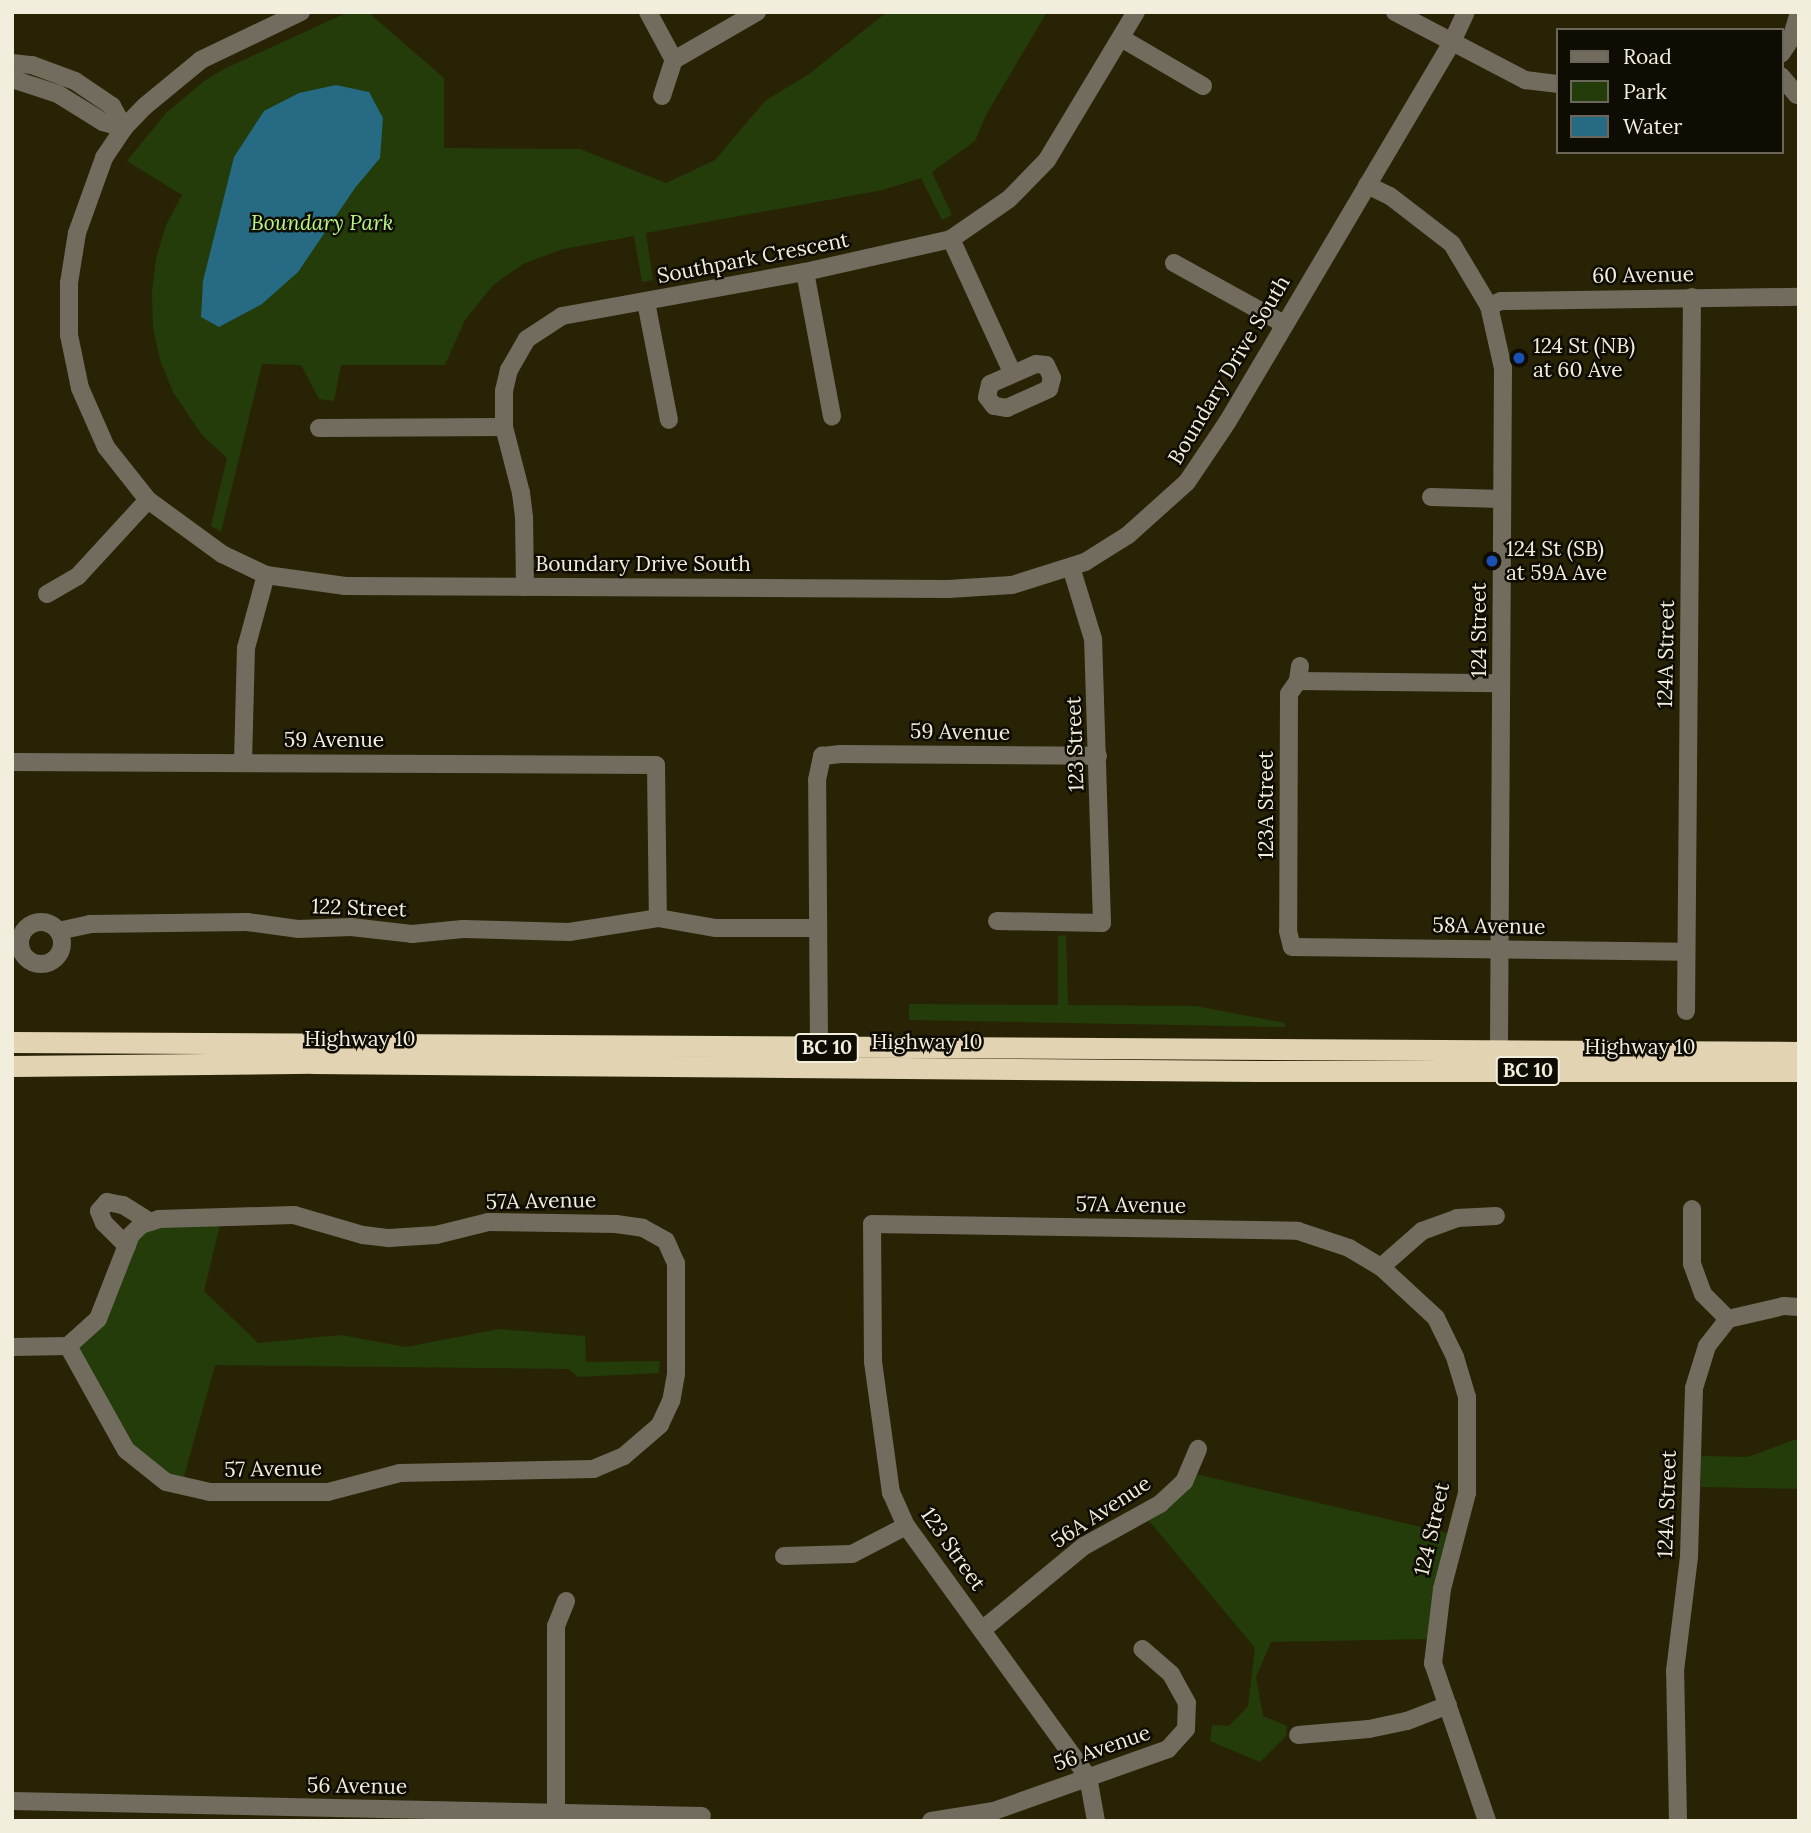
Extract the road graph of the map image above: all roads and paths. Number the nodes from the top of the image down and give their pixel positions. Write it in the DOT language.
graph roads {
  1 [pos="301,12"];
  2 [pos="648,12"];
  3 [pos="757,12"];
  4 [pos="1136,12"];
  5 [pos="1395,12"];
  6 [pos="1466,12"];
  7 [pos="1799,13"];
  8 [pos="1121,38"];
  9 [pos="1451,44"];
  10 [pos="1783,51"];
  11 [pos="674,60"];
  12 [pos="12,63"];
  13 [pos="1783,78"];
  14 [pos="12,79"];
  15 [pos="1556,84"];
  16 [pos="1203,86"];
  17 [pos="1797,95"];
  18 [pos="662,96"];
  19 [pos="124,128"];
  20 [pos="1367,185"];
  21 [pos="951,239"];
  22 [pos="1174,263"];
  23 [pos="805,272"];
  24 [pos="1692,297"];
  25 [pos="1799,297"];
  26 [pos="646,302"];
  27 [pos="1489,306"];
  28 [pos="1283,324"];
  29 [pos="1012,372"];
  30 [pos="832,416"];
  31 [pos="669,421"];
  32 [pos="504,427"];
  33 [pos="319,428"];
  34 [pos="1431,498"];
  35 [pos="1502,499"];
  36 [pos="148,500"];
  37 [pos="1071,567"];
  38 [pos="267,575"];
  39 [pos="525,587"];
  40 [pos="47,594"];
  41 [pos="1501,683"];
  42 [pos="1098,756"];
  43 [pos="12,762"];
  44 [pos="243,762"];
  45 [pos="658,918"];
  46 [pos="997,921"];
  47 [pos="818,928"];
  48 [pos="58,931"];
  49 [pos="1286,937"];
  50 [pos="1499,948"];
  51 [pos="1686,952"];
  52 [pos="1686,1012"];
  53 [pos="12,1042"];
  54 [pos="819,1048"];
  55 [pos="1499,1048"];
  56 [pos="1799,1052"];
  57 [pos="12,1066"];
  58 [pos="1257,1071"];
  59 [pos="1799,1071"];
  60 [pos="1692,1209"];
  61 [pos="1496,1216"];
  62 [pos="150,1222"];
  63 [pos="872,1224"];
  64 [pos="127,1246"];
  65 [pos="1381,1267"];
  66 [pos="1799,1307"];
  67 [pos="1728,1319"];
  68 [pos="68,1346"];
  69 [pos="12,1347"];
  70 [pos="660,1425"];
  71 [pos="1198,1448"];
  72 [pos="906,1526"];
  73 [pos="784,1556"];
  74 [pos="566,1601"];
  75 [pos="982,1630"];
  76 [pos="1142,1649"];
  77 [pos="1448,1705"];
  78 [pos="1298,1735"];
  79 [pos="1088,1777"];
  80 [pos="12,1801"];
  81 [pos="556,1813"];
  82 [pos="702,1816"];
  83 [pos="931,1821"];
  84 [pos="1096,1821"];
  85 [pos="1487,1821"];
  86 [pos="1678,1821"];
  1 -- 19 [label="street, Boundary Drive South"];
  2 -- 11 [label="street"];
  3 -- 11 [label="street"];
  4 -- 8 [label="street, Southpark Crescent"];
  5 -- 9 [label="street"];
  6 -- 9 [label="street, Boundary Drive South"];
  7 -- 10 [label="street"];
  8 -- 16 [label="street"];
  8 -- 21 [label="street, Southpark Crescent"];
  9 -- 15 [label="street"];
  9 -- 20 [label="street, Boundary Drive South"];
  11 -- 18 [label="street"];
  12 -- 19 [label="street"];
  13 -- 17 [label="street"];
  14 -- 19 [label="street"];
  19 -- 36 [label="street, Boundary Drive South"];
  20 -- 27 [label="street, 124 Street"];
  20 -- 28 [label="street, Boundary Drive South"];
  21 -- 23 [label="street, Southpark Crescent"];
  21 -- 29 [label="street"];
  22 -- 28 [label="street"];
  23 -- 26 [label="street, Southpark Crescent"];
  23 -- 30 [label="street"];
  24 -- 25 [label="street, 60 Avenue"];
  24 -- 27 [label="street, 60 Avenue"];
  24 -- 51 [label="street, 124A Street"];
  26 -- 31 [label="street"];
  26 -- 32 [label="street, Southpark Crescent"];
  27 -- 35 [label="street, 124 Street"];
  28 -- 37 [label="street, Boundary Drive South"];
  32 -- 33 [label="street"];
  32 -- 39 [label="street, Southpark Crescent"];
  34 -- 35 [label="street"];
  35 -- 41 [label="street, 124 Street"];
  36 -- 38 [label="street, Boundary Drive South"];
  36 -- 40 [label="street"];
  37 -- 39 [label="street, Boundary Drive South"];
  37 -- 42 [label="street, 123 Street"];
  38 -- 39 [label="street, Boundary Drive South"];
  38 -- 44 [label="street"];
  41 -- 49 [label="street, 123A Street"];
  41 -- 50 [label="street, 124 Street"];
  42 -- 46 [label="street, 123 Street"];
  42 -- 47 [label="street, 59 Avenue"];
  43 -- 44 [label="street, 59 Avenue"];
  44 -- 45 [label="street, 59 Avenue"];
  45 -- 47 [label="street, 122 Street"];
  45 -- 48 [label="street, 122 Street"];
  47 -- 54 [label="street"];
  49 -- 50 [label="street, 58A Avenue"];
  50 -- 51 [label="street, 58A Avenue"];
  50 -- 55 [label="street, 124 Street"];
  51 -- 52 [label="street, 124A Street"];
  53 -- 54 [label="highway, Highway 10 / BC 10"];
  54 -- 55 [label="highway, Highway 10 / BC 10"];
  55 -- 56 [label="highway, Highway 10 / BC 10"];
  55 -- 58 [label="highway"];
  57 -- 58 [label="highway, Highway 10 / BC 10"];
  58 -- 59 [label="highway, Highway 10 / BC 10"];
  60 -- 67 [label="street"];
  61 -- 65 [label="street"];
  62 -- 64 [label="street"];
  62 -- 64 [label="street"];
  62 -- 70 [label="street, 57A Avenue"];
  63 -- 65 [label="street, 57A Avenue"];
  63 -- 72 [label="street, 123 Street"];
  64 -- 68 [label="street"];
  65 -- 77 [label="street, 124 Street"];
  66 -- 67 [label="street"];
  67 -- 86 [label="street, 124A Street"];
  68 -- 69 [label="street"];
  68 -- 70 [label="street, 57 Avenue"];
  71 -- 75 [label="street, 56A Avenue"];
  72 -- 73 [label="street"];
  72 -- 75 [label="street, 123 Street"];
  74 -- 81 [label="street"];
  75 -- 79 [label="street, 123 Street"];
  76 -- 79 [label="street, 56 Avenue"];
  77 -- 78 [label="street"];
  77 -- 85 [label="street, 124 Street"];
  79 -- 83 [label="street, 56 Avenue"];
  79 -- 84 [label="street, 123 Street"];
  80 -- 81 [label="street, 56 Avenue"];
  81 -- 82 [label="street, 56 Avenue"];
}
